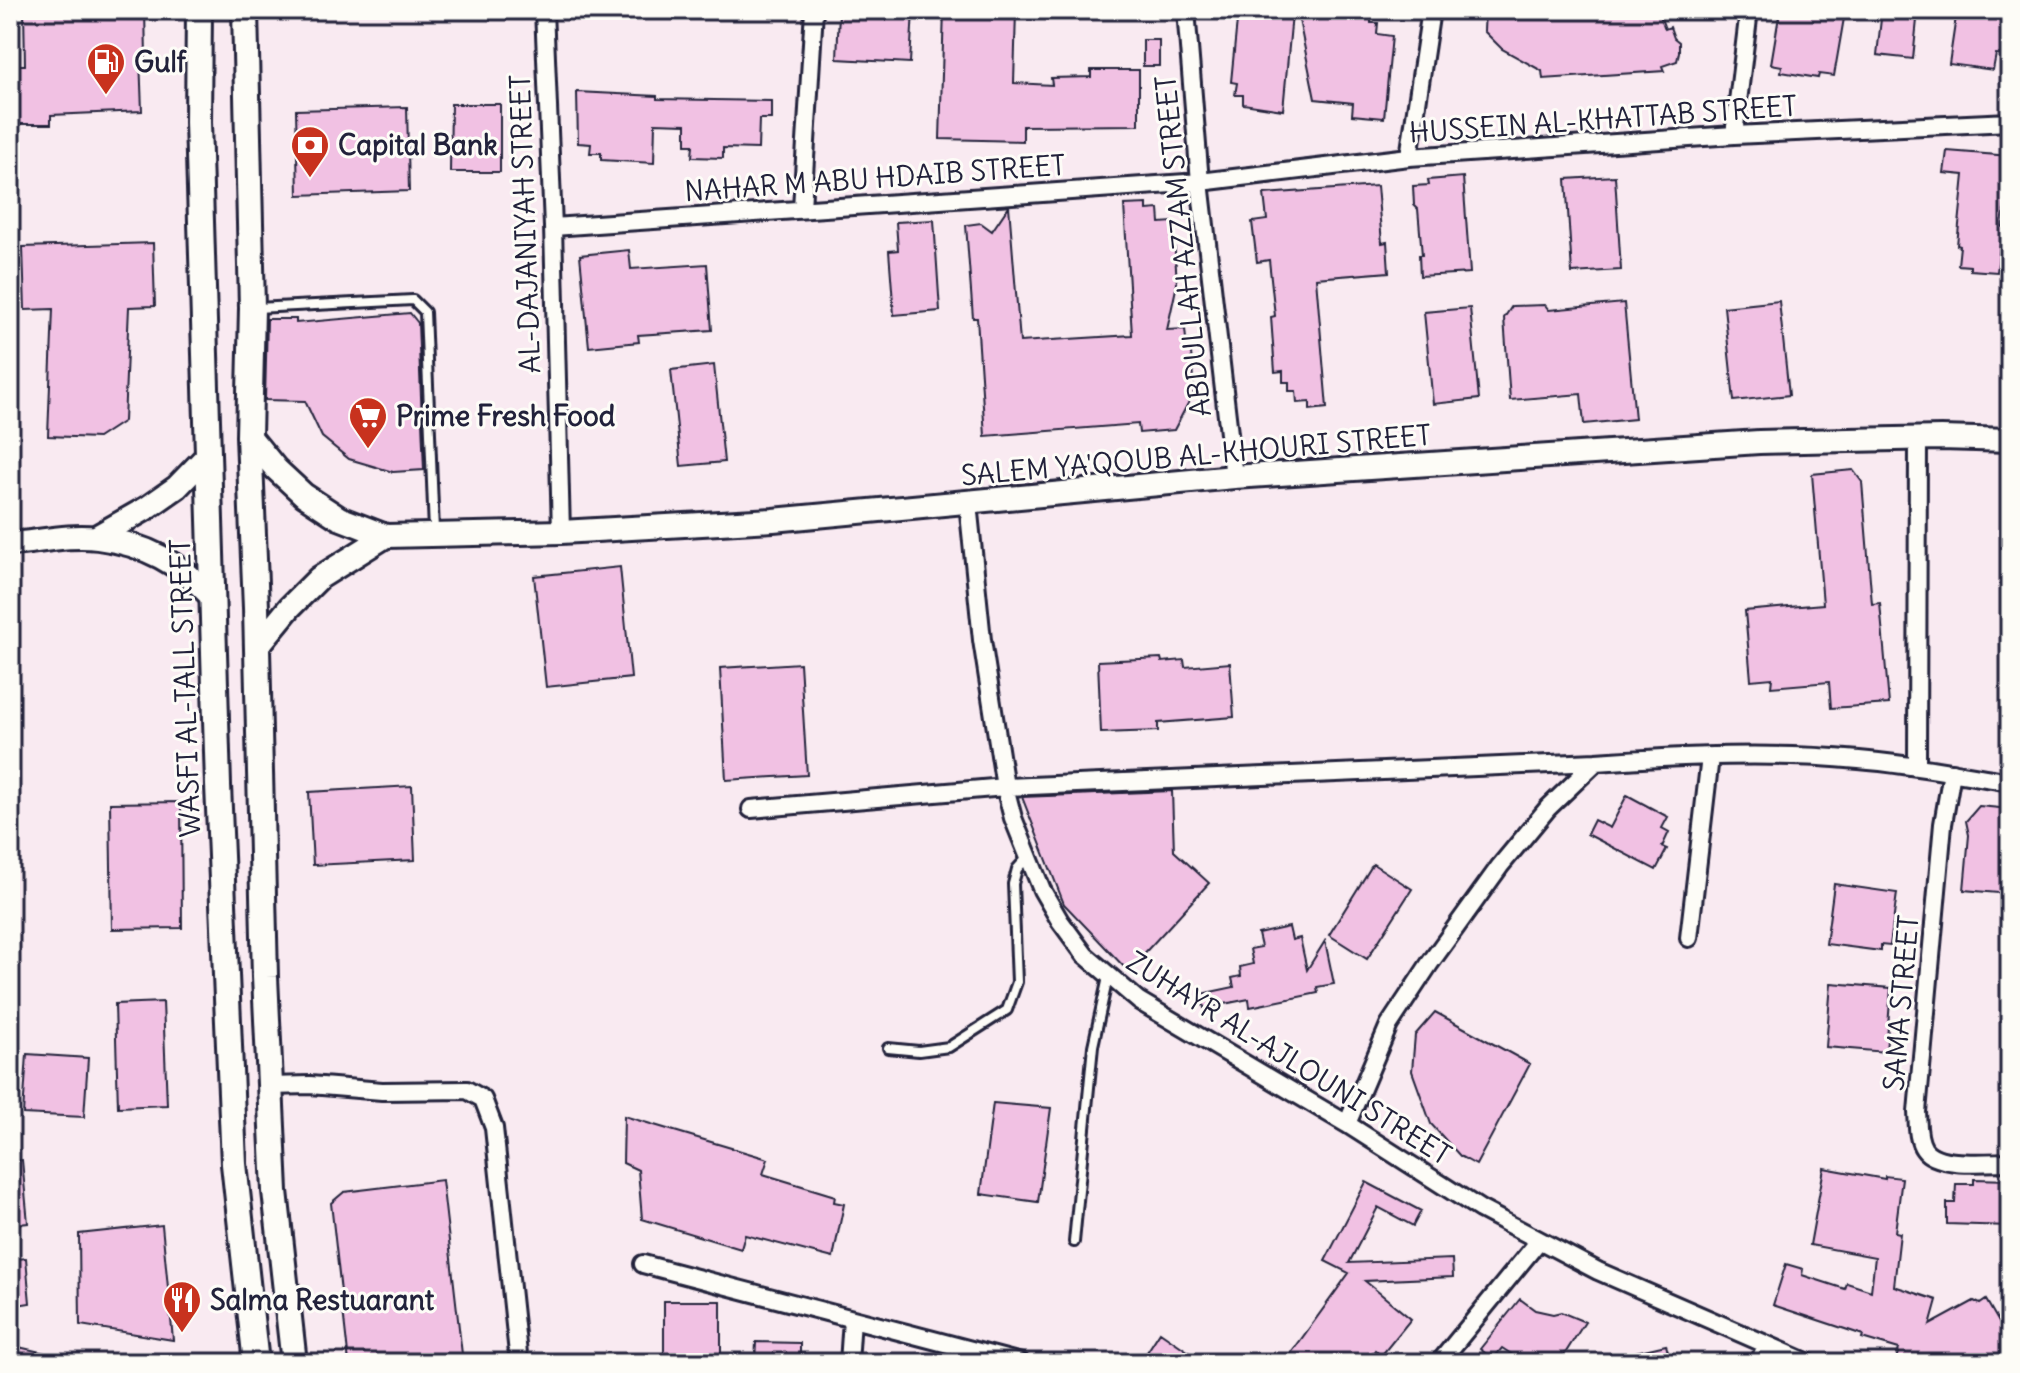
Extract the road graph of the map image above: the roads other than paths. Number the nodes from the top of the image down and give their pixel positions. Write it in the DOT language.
graph roads {
  1 [pos="199,10"];
  2 [pos="245,10"];
  3 [pos="544,10"];
  4 [pos="814,10"];
  5 [pos="1186,10"];
  6 [pos="1429,10"];
  7 [pos="1749,10"];
  8 [pos="2010,122"];
  9 [pos="1734,135"];
  10 [pos="1409,157"];
  11 [pos="1200,182"];
  12 [pos="802,208"];
  13 [pos="553,227"];
  14 [pos="252,308"];
  15 [pos="249,436"];
  16 [pos="1918,438"];
  17 [pos="2010,440"];
  18 [pos="208,455"];
  19 [pos="1234,477"];
  20 [pos="968,503"];
  21 [pos="561,532"];
  22 [pos="386,536"];
  23 [pos="435,536"];
  24 [pos="96,537"];
  25 [pos="10,544"];
  26 [pos="212,597"];
  27 [pos="257,647"];
  28 [pos="1710,757"];
  29 [pos="1596,762"];
  30 [pos="1917,766"];
  31 [pos="1952,772"];
  32 [pos="2010,782"];
  33 [pos="1005,787"];
  34 [pos="751,809"];
  35 [pos="1027,858"];
  36 [pos="1689,938"];
  37 [pos="1108,977"];
  38 [pos="888,1048"];
  39 [pos="269,1086"];
  40 [pos="1347,1124"];
  41 [pos="2010,1162"];
  42 [pos="1074,1242"];
  43 [pos="1538,1242"];
  44 [pos="643,1264"];
  45 [pos="852,1319"];
  46 [pos="1766,1345"];
  47 [pos="294,1360"];
  48 [pos="256,1363"];
  49 [pos="519,1363"];
  50 [pos="849,1363"];
  51 [pos="1021,1363"];
  52 [pos="1439,1363"];
  53 [pos="1759,1363"];
  54 [pos="1809,1363"];
  1 -- 18 [label="main road, WASFI AL-TALL STREET"];
  2 -- 14 [label="main road"];
  3 -- 13 [label="street, AL-DAJANIYAH STREET"];
  4 -- 12 [label="street"];
  5 -- 11 [label="street, ABDULLAH AZZAM STREET"];
  6 -- 10 [label="street"];
  7 -- 9 [label="street"];
  8 -- 9 [label="street, HUSSEIN AL-KHATTAB STREET"];
  9 -- 10 [label="street, HUSSEIN AL-KHATTAB STREET"];
  10 -- 11 [label="street, HUSSEIN AL-KHATTAB STREET"];
  11 -- 12 [label="street, NAHAR M ABU HDAIB STREET"];
  11 -- 19 [label="street, ABDULLAH AZZAM STREET"];
  12 -- 13 [label="street, NAHAR M ABU HDAIB STREET"];
  13 -- 21 [label="street, AL-DAJANIYAH STREET"];
  14 -- 15 [label="main road"];
  14 -- 23 [label="lane"];
  15 -- 22 [label="street, SALEM YA'QOUB AL-KHOURI STREET"];
  15 -- 27 [label="main road"];
  16 -- 17 [label="street, SALEM YA'QOUB AL-KHOURI STREET"];
  16 -- 19 [label="street, SALEM YA'QOUB AL-KHOURI STREET"];
  16 -- 30 [label="street"];
  18 -- 24 [label="street"];
  18 -- 26 [label="main road, WASFI AL-TALL STREET"];
  19 -- 20 [label="street, SALEM YA'QOUB AL-KHOURI STREET"];
  20 -- 21 [label="street, SALEM YA'QOUB AL-KHOURI STREET"];
  20 -- 33 [label="street, ZUHAYR AL-AJLOUNI STREET"];
  21 -- 23 [label="street, SALEM YA'QOUB AL-KHOURI STREET"];
  22 -- 23 [label="street, SALEM YA'QOUB AL-KHOURI STREET"];
  22 -- 27 [label="street"];
  24 -- 25 [label="street"];
  24 -- 26 [label="street"];
  26 -- 48 [label="main road, WASFI AL-TALL STREET"];
  27 -- 39 [label="main road"];
  28 -- 29 [label="street"];
  28 -- 30 [label="street"];
  28 -- 36 [label="street"];
  29 -- 33 [label="street"];
  29 -- 40 [label="street"];
  30 -- 31 [label="street"];
  31 -- 32 [label="street"];
  31 -- 41 [label="street, SAMA STREET"];
  33 -- 34 [label="street"];
  33 -- 35 [label="street, ZUHAYR AL-AJLOUNI STREET"];
  35 -- 37 [label="street, ZUHAYR AL-AJLOUNI STREET"];
  35 -- 38 [label="lane"];
  37 -- 40 [label="street, ZUHAYR AL-AJLOUNI STREET"];
  37 -- 42 [label="lane"];
  39 -- 47 [label="main road"];
  39 -- 49 [label="street"];
  40 -- 43 [label="street, ZUHAYR AL-AJLOUNI STREET"];
  43 -- 46 [label="street, ZUHAYR AL-AJLOUNI STREET"];
  43 -- 52 [label="street"];
  44 -- 45 [label="street"];
  45 -- 50 [label="street"];
  45 -- 51 [label="street"];
  46 -- 53 [label="street"];
  46 -- 54 [label="street, ZUHAYR AL-AJLOUNI STREET"];
}
